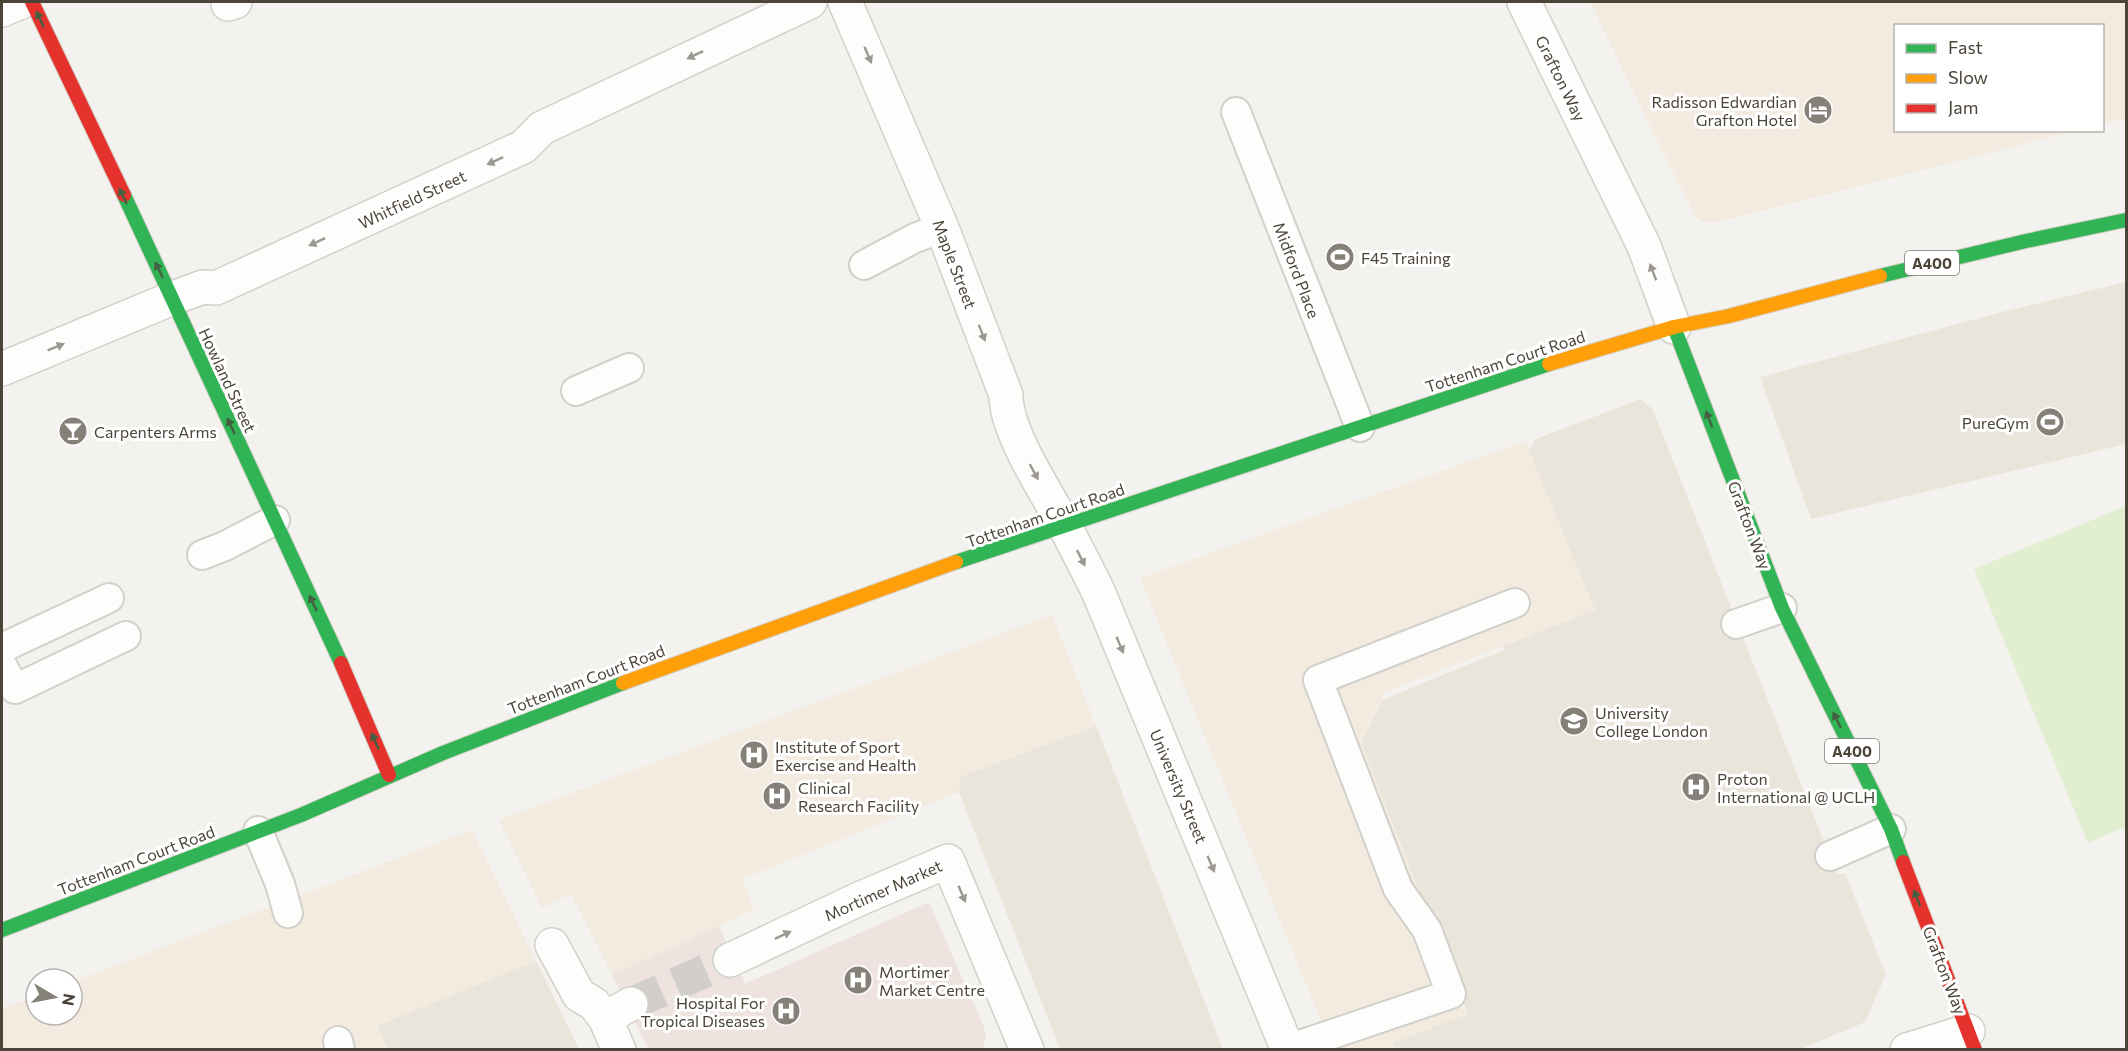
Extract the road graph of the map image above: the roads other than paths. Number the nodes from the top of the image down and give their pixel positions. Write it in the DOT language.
graph roads {
  1 [pos="21,2"];
  2 [pos="32,2"];
  3 [pos="810,2"];
  4 [pos="845,2"];
  5 [pos="1524,2"];
  6 [pos="2,10"];
  7 [pos="1236,112"];
  8 [pos="2127,220"];
  9 [pos="942,228"];
  10 [pos="864,265"];
  11 [pos="172,298"];
  12 [pos="1674,327"];
  13 [pos="629,368"];
  14 [pos="2,369"];
  15 [pos="576,391"];
  16 [pos="1360,427"];
  17 [pos="275,520"];
  18 [pos="1064,525"];
  19 [pos="202,555"];
  20 [pos="109,598"];
  21 [pos="1515,603"];
  22 [pos="1782,608"];
  23 [pos="1736,624"];
  24 [pos="126,636"];
  25 [pos="2,648"];
  26 [pos="2,665"];
  27 [pos="390,775"];
  28 [pos="1891,830"];
  29 [pos="258,831"];
  30 [pos="1830,856"];
  31 [pos="288,913"];
  32 [pos="2,930"];
  33 [pos="552,945"];
  34 [pos="730,960"];
  35 [pos="1971,1040"];
  36 [pos="1288,1049"];
  37 [pos="619,1050"];
  38 [pos="1027,1050"];
  39 [pos="1907,1050"];
  1 -- 6 [label="street"];
  11 -- 2 [label="main road, Howland Street, one-way"];
  3 -- 11 [label="street, Whitfield Street, one-way"];
  4 -- 9 [label="street, Maple Street, one-way"];
  12 -- 5 [label="street, Grafton Way, one-way"];
  7 -- 16 [label="lane, Midford Place"];
  8 -- 12 [label="main road, Tottenham Court Road / A400"];
  9 -- 10 [label="lane"];
  9 -- 18 [label="street, Maple Street, one-way"];
  14 -- 11 [label="street, Whitfield Street, one-way"];
  17 -- 11 [label="main road, Howland Street, one-way"];
  12 -- 16 [label="main road, Tottenham Court Road"];
  22 -- 12 [label="main road, Grafton Way / A400, one-way"];
  13 -- 15 [label="lane"];
  16 -- 18 [label="main road, Tottenham Court Road"];
  17 -- 19 [label="lane"];
  27 -- 17 [label="main road, Howland Street, one-way"];
  18 -- 27 [label="main road, Tottenham Court Road"];
  18 -- 36 [label="street, University Street, one-way"];
  20 -- 25 [label="lane"];
  21 -- 36 [label="lane"];
  22 -- 23 [label="lane"];
  28 -- 22 [label="main road, Grafton Way / A400, one-way"];
  24 -- 26 [label="lane"];
  27 -- 29 [label="main road, Tottenham Court Road"];
  28 -- 30 [label="lane"];
  35 -- 28 [label="main road, Grafton Way / A400, one-way"];
  29 -- 31 [label="lane"];
  29 -- 32 [label="main road, Tottenham Court Road"];
  33 -- 37 [label="street"];
  34 -- 38 [label="street, Mortimer Market, one-way"];
  35 -- 39 [label="street"];
}
